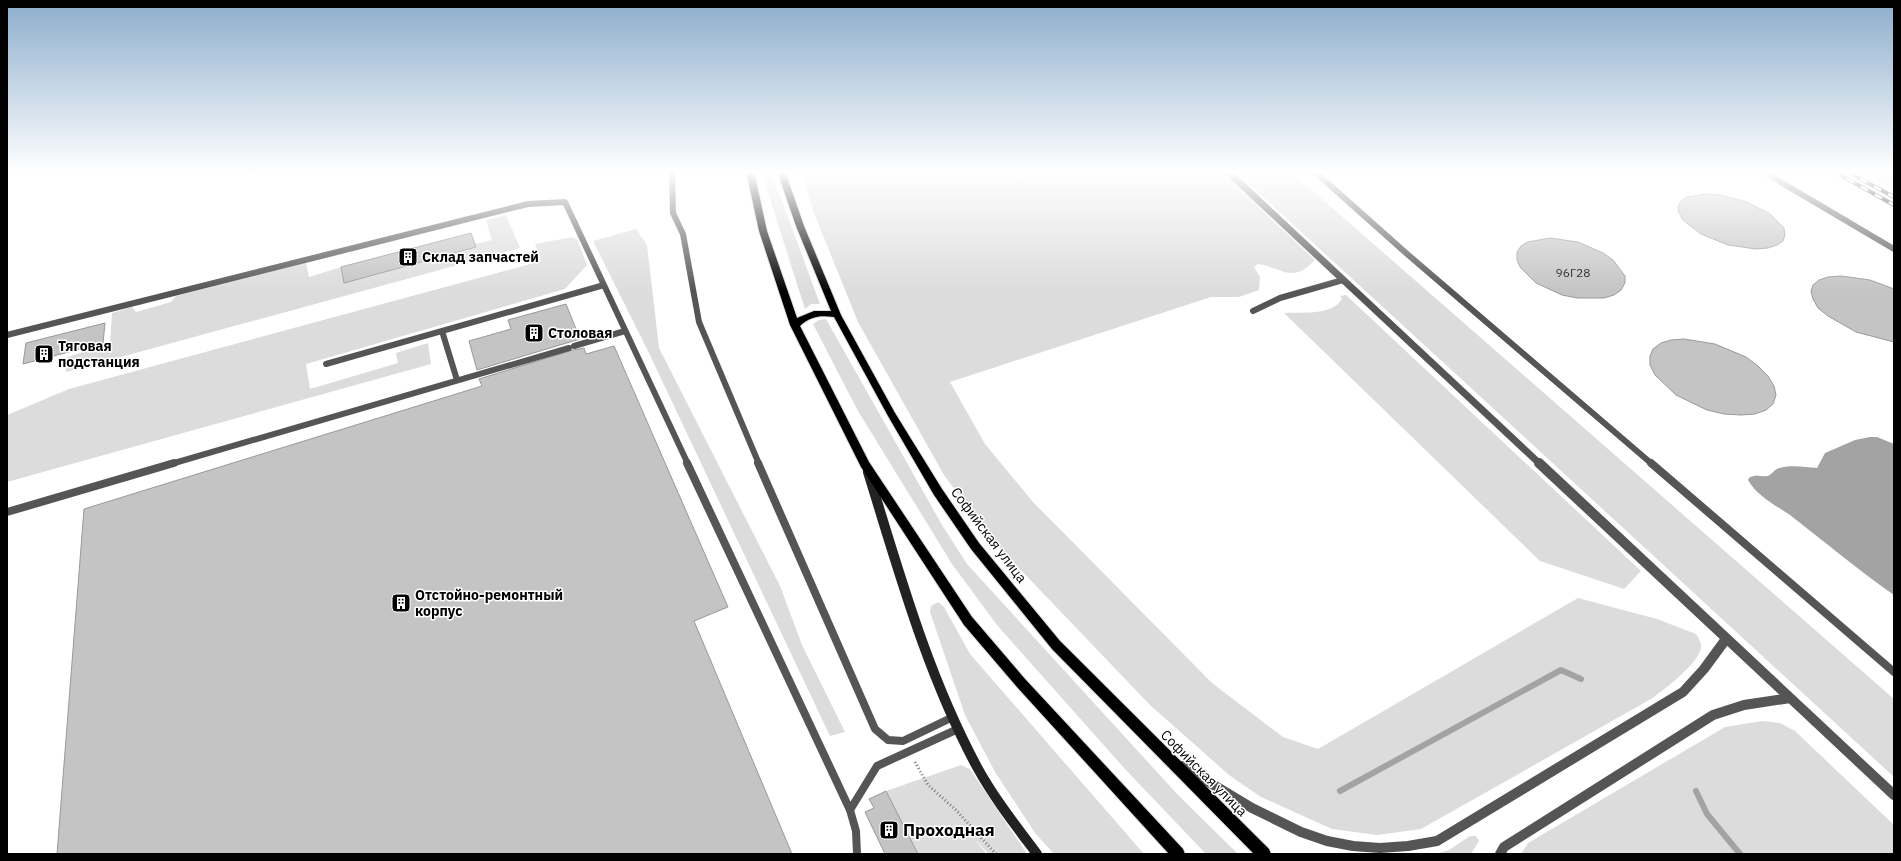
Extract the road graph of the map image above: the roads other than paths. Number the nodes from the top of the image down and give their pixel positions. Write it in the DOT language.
graph roads {
  1 [pos="499,211"];
  2 [pos="569,211"];
  3 [pos="672,211"];
  4 [pos="759,211"];
  5 [pos="795,211"];
  6 [pos="1270,211"];
  7 [pos="1359,211"];
  8 [pos="1830,211"];
  9 [pos="1894,249"];
  10 [pos="1343,280"];
  11 [pos="604,285"];
  12 [pos="1253,311"];
  13 [pos="837,315"];
  14 [pos="795,324"];
  15 [pos="442,331"];
  16 [pos="626,331"];
  17 [pos="7,335"];
  18 [pos="326,364"];
  19 [pos="457,380"];
  20 [pos="865,464"];
  21 [pos="7,512"];
  22 [pos="1726,639"];
  23 [pos="1894,672"];
  24 [pos="1790,698"];
  25 [pos="953,718"];
  26 [pos="958,729"];
  27 [pos="1167,757"];
  28 [pos="1894,795"];
  29 [pos="850,810"];
  30 [pos="857,854"];
  31 [pos="1037,854"];
  32 [pos="1178,854"];
  33 [pos="1264,854"];
  34 [pos="1500,854"];
  1 -- 17 [label="lane"];
  2 -- 11 [label="lane"];
  3 -- 25 [label="lane"];
  4 -- 14 [label="main road"];
  5 -- 13 [label="main road, Софийская улица"];
  6 -- 10 [label="street"];
  7 -- 23 [label="lane"];
  8 -- 9 [label="lane"];
  10 -- 12 [label="lane"];
  10 -- 22 [label="street"];
  11 -- 15 [label="lane"];
  11 -- 16 [label="lane"];
  13 -- 14 [label="main road"];
  13 -- 27 [label="main road, Софийская улица"];
  14 -- 20 [label="main road"];
  15 -- 18 [label="lane"];
  15 -- 19 [label="lane"];
  16 -- 19 [label="lane"];
  16 -- 29 [label="lane"];
  19 -- 21 [label="lane"];
  20 -- 25 [label="street"];
  20 -- 32 [label="main road"];
  22 -- 24 [label="street"];
  22 -- 27 [label="street"];
  24 -- 28 [label="street"];
  24 -- 34 [label="street"];
  25 -- 26 [label="street"];
  26 -- 29 [label="lane"];
  26 -- 31 [label="street"];
  27 -- 33 [label="main road, Софийская улица"];
  29 -- 30 [label="lane"];
}
